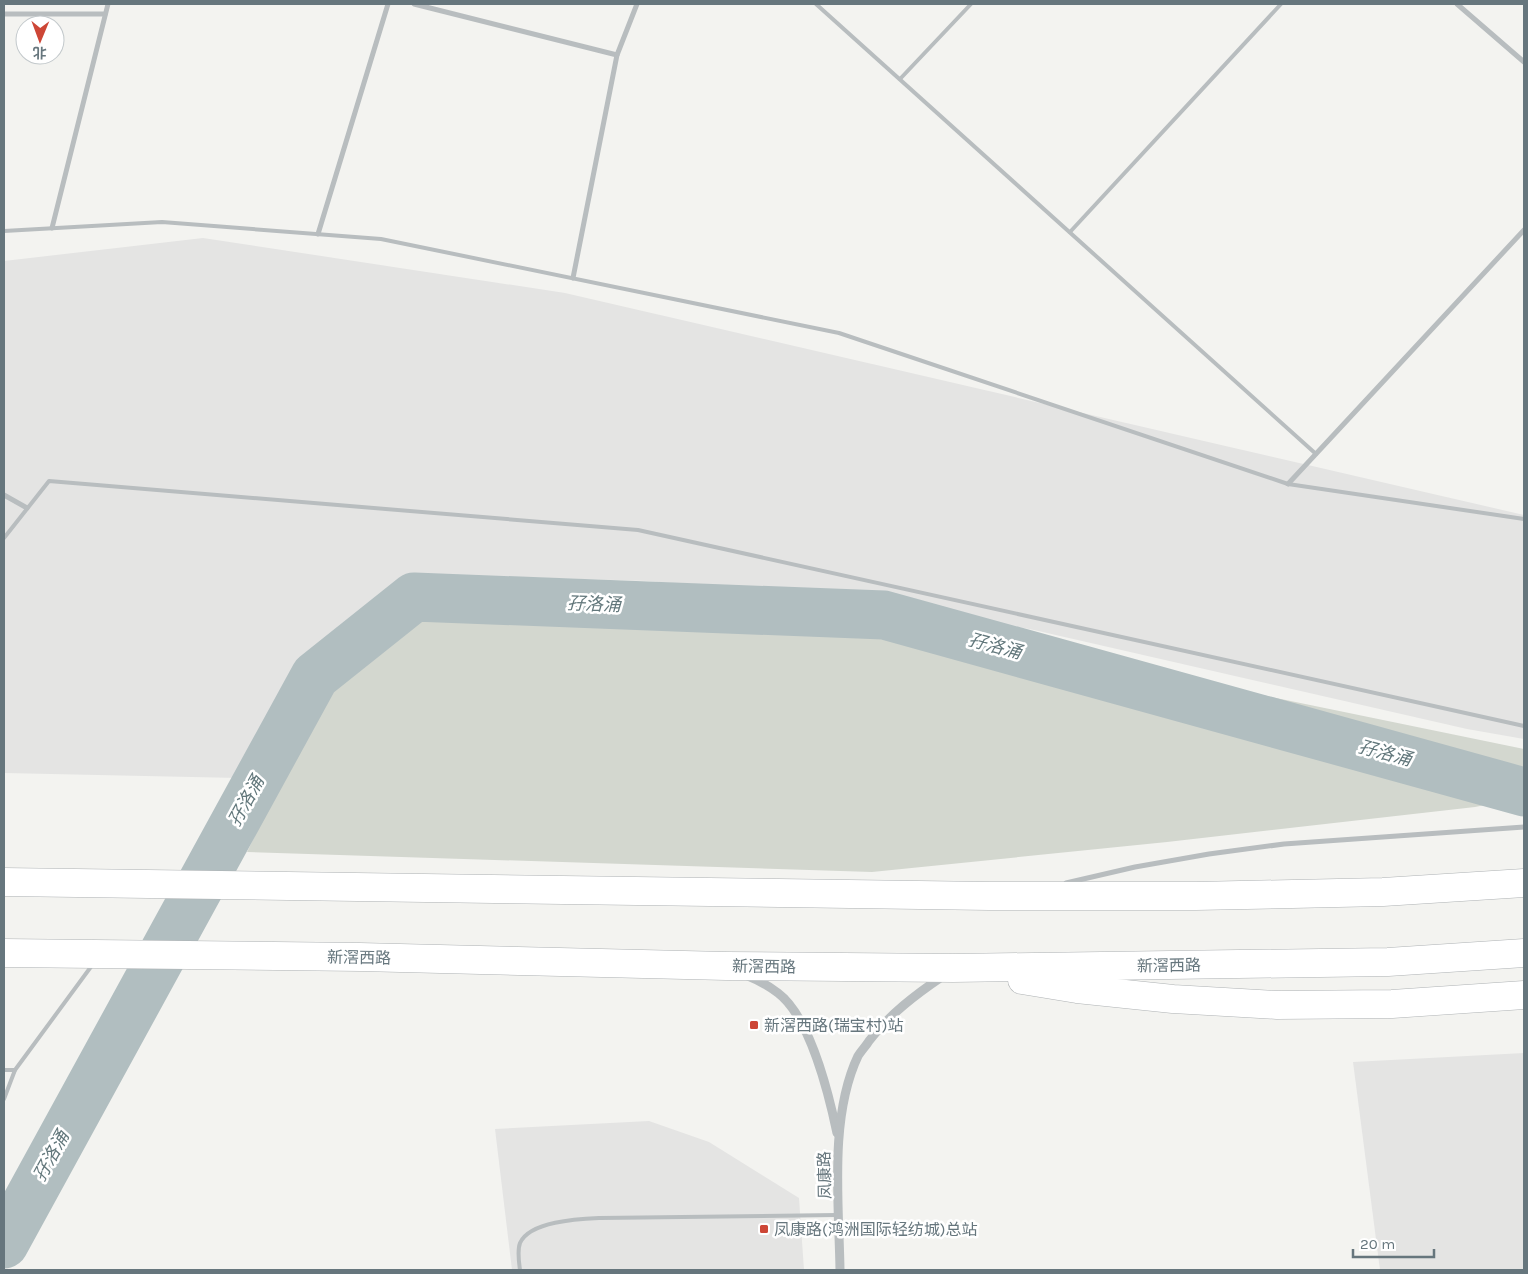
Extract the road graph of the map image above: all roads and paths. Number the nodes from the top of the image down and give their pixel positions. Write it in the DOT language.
graph roads {
  1 [pos="108,4"];
  2 [pos="388,4"];
  3 [pos="414,4"];
  4 [pos="636,4"];
  5 [pos="816,4"];
  6 [pos="971,4"];
  7 [pos="1281,4"];
  8 [pos="1457,4"];
  9 [pos="4,14"];
  10 [pos="105,14"];
  11 [pos="617,55"];
  12 [pos="1524,62"];
  13 [pos="900,79"];
  14 [pos="52,228"];
  15 [pos="1524,230"];
  16 [pos="4,231"];
  17 [pos="1070,232"];
  18 [pos="318,234"];
  19 [pos="573,278"];
  20 [pos="1316,454"];
  21 [pos="1288,484"];
  22 [pos="4,495"];
  23 [pos="27,508"];
  24 [pos="1524,519"];
  25 [pos="4,538"];
  26 [pos="1524,726"];
  27 [pos="1524,828"];
  28 [pos="4,882"];
  29 [pos="1524,883"];
  30 [pos="1058,885"];
  31 [pos="1028,890"];
  32 [pos="989,896"];
  33 [pos="4,953"];
  34 [pos="1524,953"];
  35 [pos="100,954"];
  36 [pos="726,966"];
  37 [pos="954,968"];
  38 [pos="1524,996"];
  39 [pos="4,1070"];
  40 [pos="15,1070"];
  41 [pos="4,1099"];
  42 [pos="838,1138"];
  43 [pos="839,1215"];
  44 [pos="520,1270"];
  45 [pos="840,1270"];
  1 -- 10 [label="street"];
  2 -- 18 [label="street"];
  3 -- 11 [label="street"];
  4 -- 11 [label="street"];
  5 -- 13 [label="lane"];
  6 -- 13 [label="lane"];
  7 -- 17 [label="lane"];
  8 -- 12 [label="street"];
  9 -- 10 [label="street"];
  10 -- 14 [label="street"];
  11 -- 19 [label="street"];
  13 -- 17 [label="lane"];
  14 -- 16 [label="lane"];
  14 -- 18 [label="lane"];
  15 -- 20 [label="street"];
  17 -- 20 [label="lane"];
  18 -- 19 [label="lane"];
  19 -- 21 [label="lane"];
  20 -- 21 [label="street"];
  21 -- 24 [label="lane"];
  22 -- 23 [label="street"];
  23 -- 25 [label="lane"];
  23 -- 26 [label="lane"];
  27 -- 30 [label="street"];
  28 -- 32 [label="highway"];
  29 -- 32 [label="highway"];
  31 -- 32 [label="street"];
  33 -- 35 [label="highway, 新滘西路"];
  34 -- 37 [label="highway, 新滘西路"];
  35 -- 36 [label="highway, 新滘西路"];
  35 -- 40 [label="lane"];
  36 -- 37 [label="highway, 新滘西路"];
  36 -- 42 [label="street"];
  37 -- 38 [label="highway"];
  37 -- 42 [label="street"];
  39 -- 40 [label="lane"];
  40 -- 41 [label="lane"];
  42 -- 43 [label="street, 凤康路"];
  43 -- 44 [label="lane"];
  43 -- 45 [label="street, 凤康路"];
}
